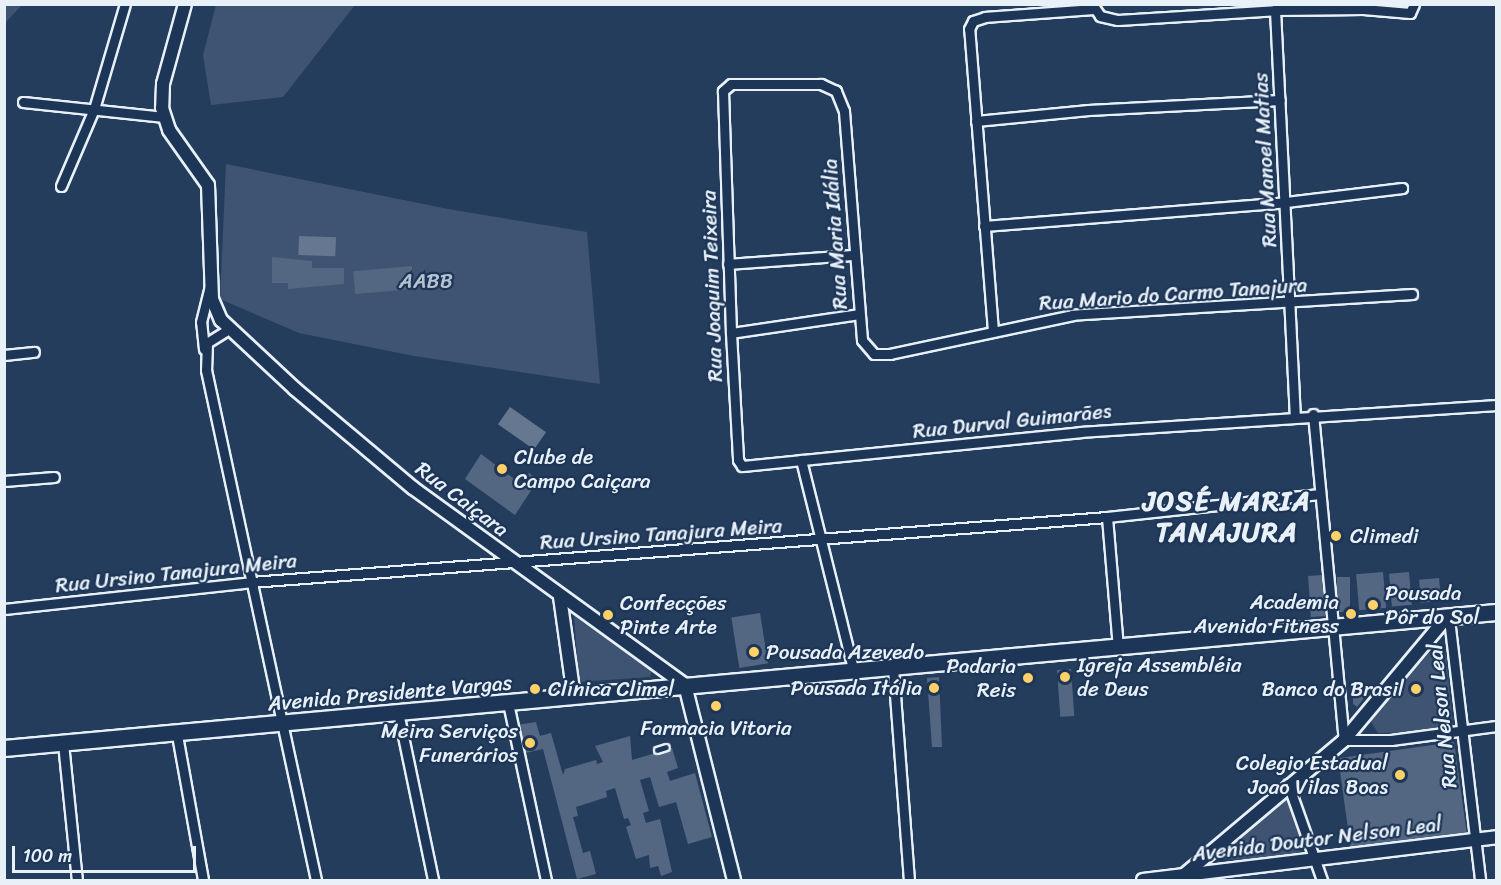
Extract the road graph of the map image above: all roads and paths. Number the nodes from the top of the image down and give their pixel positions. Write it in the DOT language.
graph roads {
  1 [pos="125,4"];
  2 [pos="185,4"];
  3 [pos="1092,7"];
  4 [pos="1307,7"];
  5 [pos="1201,9"];
  6 [pos="1412,9"];
  7 [pos="1275,10"];
  8 [pos="1280,100"];
  9 [pos="23,102"];
  10 [pos="94,109"];
  11 [pos="722,111"];
  12 [pos="164,117"];
  13 [pos="976,121"];
  14 [pos="61,186"];
  15 [pos="1402,188"];
  16 [pos="1286,202"];
  17 [pos="984,226"];
  18 [pos="855,255"];
  19 [pos="728,264"];
  20 [pos="210,284"];
  21 [pos="1412,294"];
  22 [pos="1292,304"];
  23 [pos="859,314"];
  24 [pos="229,328"];
  25 [pos="993,331"];
  26 [pos="730,333"];
  27 [pos="34,352"];
  28 [pos="869,352"];
  29 [pos="205,354"];
  30 [pos="4,355"];
  31 [pos="1497,405"];
  32 [pos="1295,415"];
  33 [pos="1314,419"];
  34 [pos="738,460"];
  35 [pos="801,460"];
  36 [pos="54,477"];
  37 [pos="4,481"];
  38 [pos="1320,494"];
  39 [pos="1107,517"];
  40 [pos="822,540"];
  41 [pos="516,563"];
  42 [pos="251,582"];
  43 [pos="560,597"];
  44 [pos="4,609"];
  45 [pos="1497,612"];
  46 [pos="1447,619"];
  47 [pos="1335,629"];
  48 [pos="1118,649"];
  49 [pos="893,668"];
  50 [pos="854,672"];
  51 [pos="685,685"];
  52 [pos="574,698"];
  53 [pos="508,703"];
  54 [pos="398,712"];
  55 [pos="283,724"];
  56 [pos="1497,726"];
  57 [pos="1460,731"];
  58 [pos="177,735"];
  59 [pos="1344,740"];
  60 [pos="63,743"];
  61 [pos="666,747"];
  62 [pos="4,748"];
  63 [pos="657,750"];
  64 [pos="1288,784"];
  65 [pos="1497,837"];
  66 [pos="1474,839"];
  67 [pos="1315,860"];
  68 [pos="1181,878"];
  69 [pos="77,880"];
  70 [pos="203,880"];
  71 [pos="316,880"];
  72 [pos="433,880"];
  73 [pos="546,880"];
  74 [pos="734,880"];
  75 [pos="909,880"];
  76 [pos="1143,880"];
  77 [pos="1322,880"];
  78 [pos="1480,880"];
  1 -- 10 [label="street"];
  2 -- 12 [label="street"];
  3 -- 5 [label="street"];
  3 -- 13 [label="street"];
  4 -- 6 [label="street"];
  4 -- 7 [label="street"];
  5 -- 7 [label="street"];
  7 -- 8 [label="street, Rua Manoel Matias"];
  8 -- 13 [label="street"];
  8 -- 16 [label="street, Rua Manoel Matias"];
  9 -- 10 [label="street"];
  10 -- 12 [label="street"];
  10 -- 14 [label="street"];
  11 -- 18 [label="street, Rua Maria Idália"];
  11 -- 19 [label="street, Rua Joaquim Teixeira"];
  12 -- 20 [label="street, Rua Caiçara"];
  13 -- 17 [label="street"];
  15 -- 16 [label="street"];
  16 -- 17 [label="street"];
  16 -- 22 [label="street, Rua Manoel Matias"];
  17 -- 25 [label="street"];
  18 -- 19 [label="street"];
  18 -- 23 [label="street, Rua Maria Idália"];
  19 -- 26 [label="street, Rua Joaquim Teixeira"];
  20 -- 24 [label="street, Rua Caiçara"];
  20 -- 29 [label="street"];
  21 -- 22 [label="street, Rua Mario do Carmo Tanajura"];
  22 -- 25 [label="street, Rua Mario do Carmo Tanajura"];
  22 -- 32 [label="street, Rua Manoel Matias"];
  23 -- 26 [label="street"];
  23 -- 28 [label="street, Rua Maria Idália"];
  24 -- 29 [label="street"];
  24 -- 41 [label="street, Rua Caiçara"];
  25 -- 28 [label="street, Rua Mario do Carmo Tanajura"];
  26 -- 34 [label="street, Rua Joaquim Teixeira"];
  27 -- 30 [label="street"];
  29 -- 42 [label="street"];
  31 -- 33 [label="street, Rua Durval Guimarães"];
  32 -- 33 [label="street, Rua Durval Guimarães"];
  32 -- 35 [label="street, Rua Durval Guimarães"];
  33 -- 38 [label="street"];
  34 -- 35 [label="street, Rua Durval Guimarães"];
  35 -- 40 [label="street"];
  36 -- 37 [label="street"];
  38 -- 39 [label="street, Rua Ursino Tanajura Meira"];
  38 -- 47 [label="street"];
  39 -- 40 [label="street, Rua Ursino Tanajura Meira"];
  39 -- 48 [label="street"];
  40 -- 41 [label="street, Rua Ursino Tanajura Meira"];
  40 -- 50 [label="street"];
  41 -- 42 [label="street, Rua Ursino Tanajura Meira"];
  41 -- 43 [label="street, Rua Caiçara"];
  42 -- 44 [label="street, Rua Ursino Tanajura Meira"];
  42 -- 55 [label="street"];
  43 -- 51 [label="street, Rua Caiçara"];
  43 -- 52 [label="street"];
  45 -- 46 [label="main road, Avenida Presidente Vargas"];
  46 -- 47 [label="main road, Avenida Presidente Vargas"];
  46 -- 57 [label="street, Rua Nelson Leal"];
  46 -- 59 [label="street"];
  47 -- 48 [label="main road, Avenida Presidente Vargas"];
  47 -- 59 [label="street"];
  48 -- 49 [label="main road, Avenida Presidente Vargas"];
  49 -- 50 [label="main road, Avenida Presidente Vargas"];
  49 -- 75 [label="street"];
  50 -- 51 [label="main road, Avenida Presidente Vargas"];
  51 -- 52 [label="main road, Avenida Presidente Vargas"];
  51 -- 74 [label="street"];
  52 -- 53 [label="main road, Avenida Presidente Vargas"];
  53 -- 54 [label="main road, Avenida Presidente Vargas"];
  53 -- 73 [label="street"];
  54 -- 55 [label="main road, Avenida Presidente Vargas"];
  54 -- 72 [label="street"];
  55 -- 58 [label="main road, Avenida Presidente Vargas"];
  55 -- 71 [label="street"];
  56 -- 57 [label="street"];
  57 -- 59 [label="street"];
  57 -- 66 [label="street, Rua Nelson Leal"];
  58 -- 60 [label="main road, Avenida Presidente Vargas"];
  58 -- 70 [label="street"];
  59 -- 64 [label="street"];
  60 -- 62 [label="main road, Avenida Presidente Vargas"];
  60 -- 69 [label="street"];
  61 -- 63 [label="lane"];
  64 -- 67 [label="street"];
  64 -- 68 [label="street"];
  65 -- 66 [label="street, Avenida Doutor Nelson Leal"];
  66 -- 67 [label="street, Avenida Doutor Nelson Leal"];
  66 -- 78 [label="street, Rua Nelson Leal"];
  67 -- 68 [label="street, Avenida Doutor Nelson Leal"];
  67 -- 77 [label="street"];
  68 -- 76 [label="street, Avenida Doutor Nelson Leal"];
}
